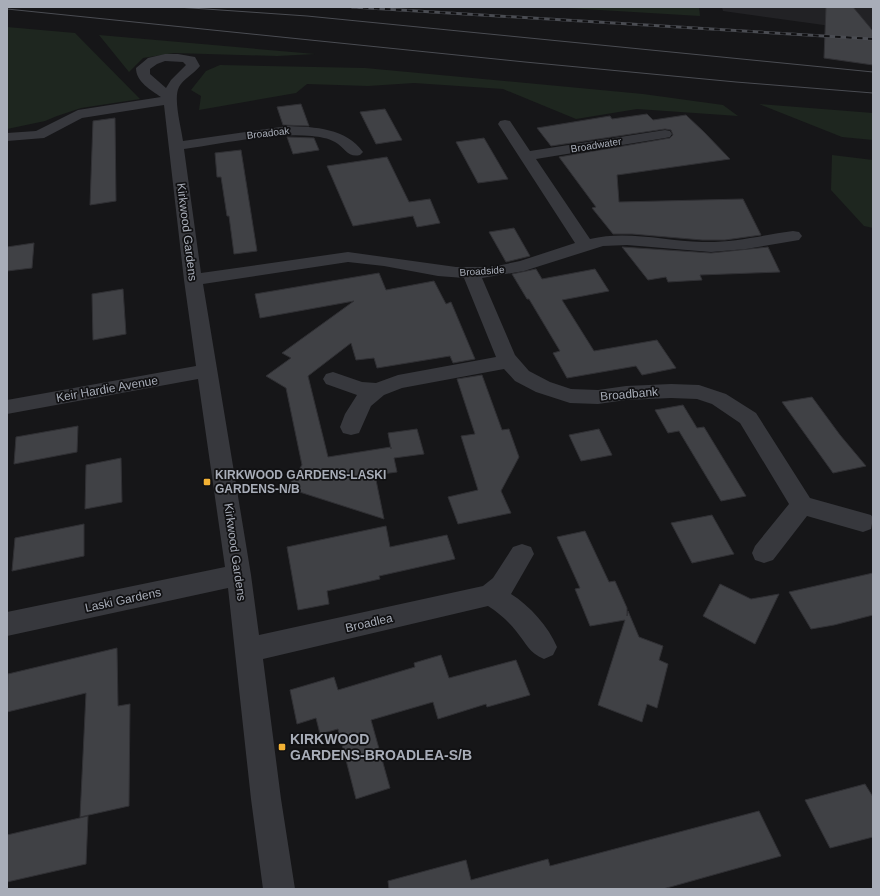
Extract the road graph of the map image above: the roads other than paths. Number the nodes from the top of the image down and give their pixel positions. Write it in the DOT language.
graph roads {
  1 [pos="505,124"];
  2 [pos="665,134"];
  3 [pos="10,137"];
  4 [pos="176,146"];
  5 [pos="355,152"];
  6 [pos="526,156"];
  7 [pos="793,236"];
  8 [pos="586,244"];
  9 [pos="471,273"];
  10 [pos="193,280"];
  11 [pos="509,361"];
  12 [pos="207,371"];
  13 [pos="333,379"];
  14 [pos="377,390"];
  15 [pos="7,407"];
  16 [pos="351,427"];
  17 [pos="802,504"];
  18 [pos="863,522"];
  19 [pos="764,553"];
  20 [pos="522,554"];
  21 [pos="239,575"];
  22 [pos="490,595"];
  23 [pos="7,624"];
  24 [pos="544,646"];
  25 [pos="248,650"];
  26 [pos="279,889"];
  1 -- 6 [label="street"];
  2 -- 6 [label="street, Broadwater"];
  3 -- 4 [label="street, Kirkwood Gardens"];
  4 -- 5 [label="street, Broadoak"];
  4 -- 10 [label="street, Kirkwood Gardens"];
  6 -- 8 [label="street"];
  7 -- 8 [label="street, Broadside"];
  8 -- 9 [label="street, Broadside"];
  9 -- 10 [label="street, Broadside"];
  9 -- 11 [label="street, Broadbank"];
  10 -- 12 [label="street, Kirkwood Gardens"];
  11 -- 14 [label="street"];
  11 -- 17 [label="street, Broadbank"];
  12 -- 15 [label="street, Keir Hardie Avenue"];
  12 -- 21 [label="street, Kirkwood Gardens"];
  13 -- 14 [label="street"];
  14 -- 16 [label="street"];
  17 -- 18 [label="street"];
  17 -- 19 [label="street"];
  20 -- 22 [label="street"];
  21 -- 23 [label="street, Laski Gardens"];
  21 -- 25 [label="street, Kirkwood Gardens"];
  22 -- 24 [label="street"];
  22 -- 25 [label="street, Broadlea"];
  25 -- 26 [label="street, Kirkwood Gardens"];
}
